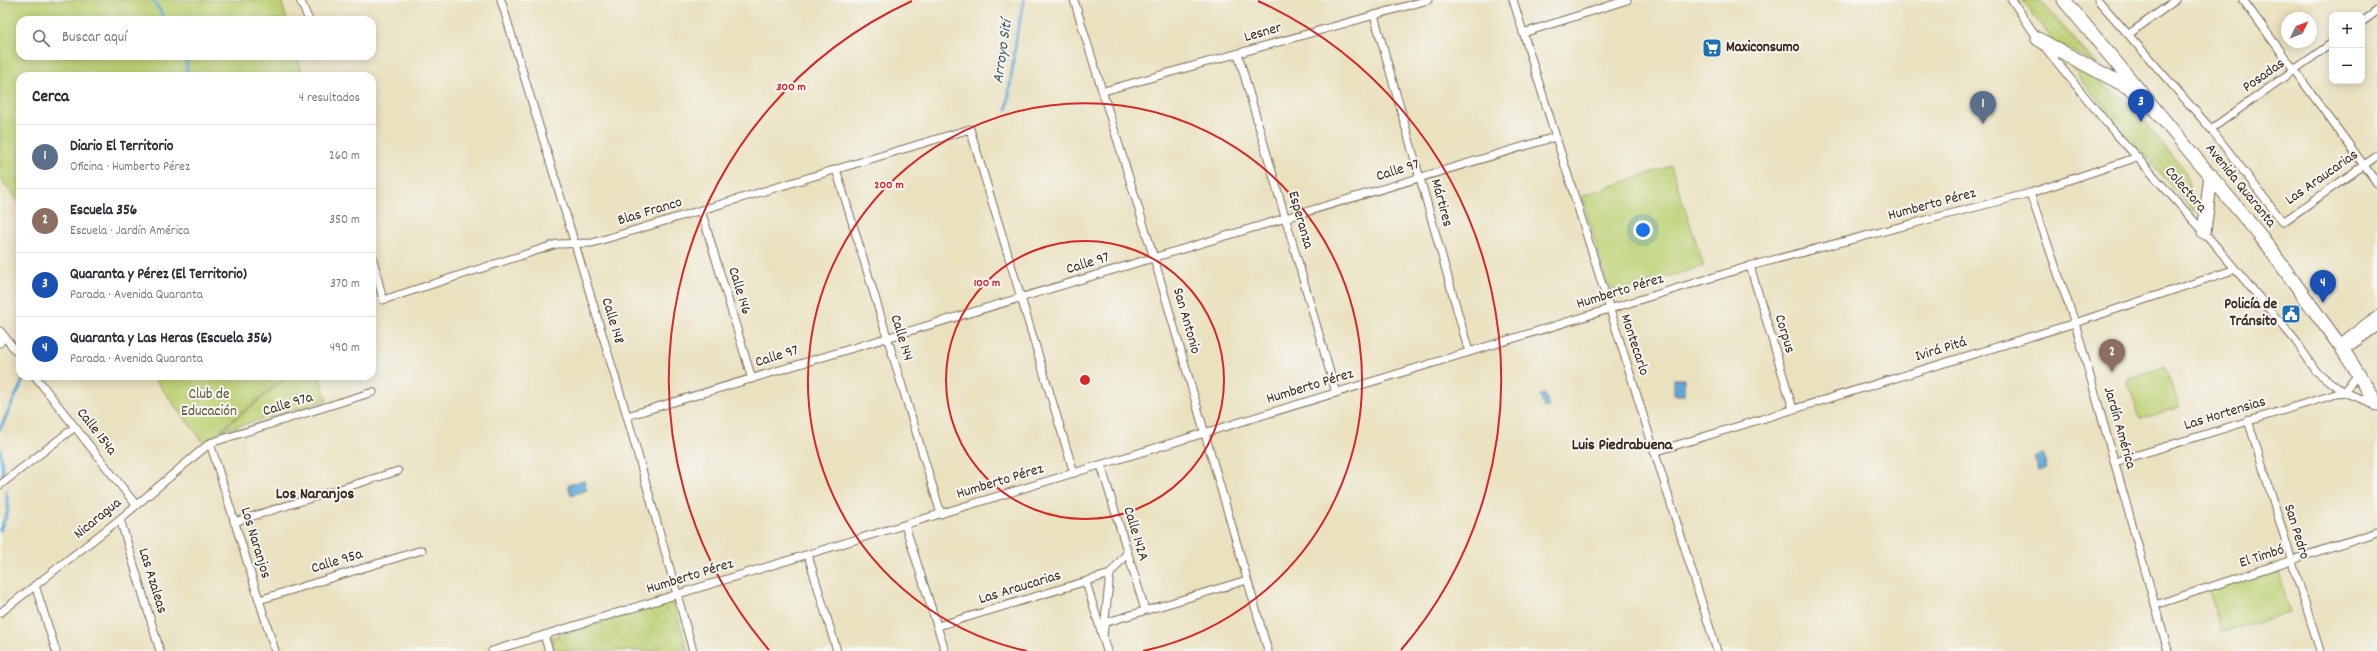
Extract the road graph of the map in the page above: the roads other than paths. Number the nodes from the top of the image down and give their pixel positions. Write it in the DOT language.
graph roads {
  1 [pos="300,0"];
  2 [pos="501,0"];
  3 [pos="1074,0"];
  4 [pos="1428,0"];
  5 [pos="1513,0"];
  6 [pos="1627,0"];
  7 [pos="2012,0"];
  8 [pos="2064,0"];
  9 [pos="2098,0"];
  10 [pos="2176,0"];
  11 [pos="2243,0"];
  12 [pos="2377,11"];
  13 [pos="1374,15"];
  14 [pos="306,16"];
  15 [pos="2365,20"];
  16 [pos="1523,33"];
  17 [pos="2129,34"];
  18 [pos="2038,39"];
  19 [pos="2329,45"];
  20 [pos="1238,54"];
  21 [pos="2294,71"];
  22 [pos="1104,91"];
  23 [pos="2143,95"];
  24 [pos="2211,129"];
  25 [pos="1555,137"];
  26 [pos="2377,156"];
  27 [pos="2138,157"];
  28 [pos="2364,164"];
  29 [pos="836,169"];
  30 [pos="2211,176"];
  31 [pos="1421,178"];
  32 [pos="2377,183"];
  33 [pos="2030,193"];
  34 [pos="700,210"];
  35 [pos="1286,218"];
  36 [pos="2204,232"];
  37 [pos="574,244"];
  38 [pos="1154,258"];
  39 [pos="1750,266"];
  40 [pos="2233,270"];
  41 [pos="376,271"];
  42 [pos="1021,298"];
  43 [pos="1609,309"];
  44 [pos="2377,316"];
  45 [pos="2075,323"];
  46 [pos="2377,326"];
  47 [pos="2,334"];
  48 [pos="888,338"];
  49 [pos="0,343"];
  50 [pos="2341,348"];
  51 [pos="16,351"];
  52 [pos="1469,352"];
  53 [pos="2358,375"];
  54 [pos="752,379"];
  55 [pos="39,380"];
  56 [pos="373,392"];
  57 [pos="2344,392"];
  58 [pos="1336,393"];
  59 [pos="2377,404"];
  60 [pos="1793,409"];
  61 [pos="627,416"];
  62 [pos="2248,420"];
  63 [pos="75,426"];
  64 [pos="1204,433"];
  65 [pos="210,443"];
  66 [pos="1654,452"];
  67 [pos="2115,462"];
  68 [pos="1101,465"];
  69 [pos="398,471"];
  70 [pos="1074,473"];
  71 [pos="0,485"];
  72 [pos="136,505"];
  73 [pos="941,514"];
  74 [pos="120,519"];
  75 [pos="234,522"];
  76 [pos="905,524"];
  77 [pos="2377,532"];
  78 [pos="422,550"];
  79 [pos="1127,553"];
  80 [pos="808,555"];
  81 [pos="2292,561"];
  82 [pos="1110,574"];
  83 [pos="1247,580"];
  84 [pos="1086,582"];
  85 [pos="35,585"];
  86 [pos="677,594"];
  87 [pos="259,600"];
  88 [pos="2155,605"];
  89 [pos="1145,610"];
  90 [pos="0,613"];
  91 [pos="1104,623"];
  92 [pos="938,626"];
  93 [pos="544,635"];
  94 [pos="1103,637"];
  95 [pos="56,651"];
  96 [pos="160,651"];
  97 [pos="275,651"];
  98 [pos="492,651"];
  99 [pos="549,651"];
  100 [pos="693,651"];
  101 [pos="837,651"];
  102 [pos="945,651"];
  103 [pos="1107,651"];
  104 [pos="1268,651"];
  105 [pos="1717,651"];
  106 [pos="2168,651"];
  107 [pos="2320,651"];
  1 -- 14 [label="street"];
  2 -- 37 [label="street, Calle 148"];
  3 -- 22 [label="street, San Antonio"];
  4 -- 13 [label="street, Lesner"];
  5 -- 16 [label="street, Montecarlo"];
  6 -- 16 [label="street"];
  7 -- 18 [label="street, Colectora"];
  8 -- 23 [label="highway, Avenida Quaranta"];
  9 -- 17 [label="street"];
  10 -- 17 [label="street"];
  11 -- 21 [label="street"];
  12 -- 15 [label="street"];
  13 -- 20 [label="street, Lesner"];
  13 -- 31 [label="street, Mártires"];
  16 -- 25 [label="street, Montecarlo"];
  17 -- 24 [label="street"];
  18 -- 23 [label="highway"];
  18 -- 27 [label="street, Colectora"];
  19 -- 21 [label="street, Posadas"];
  20 -- 22 [label="street, Lesner"];
  20 -- 35 [label="street, Esperanza"];
  21 -- 24 [label="street, Posadas"];
  21 -- 28 [label="street"];
  22 -- 38 [label="street, San Antonio"];
  23 -- 30 [label="highway, Avenida Quaranta"];
  24 -- 28 [label="street, Las Araucarias"];
  25 -- 31 [label="street, Calle 97"];
  25 -- 43 [label="street, Montecarlo"];
  26 -- 28 [label="street, Las Araucarias"];
  27 -- 33 [label="street, Humberto Pérez"];
  27 -- 36 [label="street, Colectora"];
  28 -- 32 [label="street"];
  29 -- 34 [label="street, Blas Franco"];
  29 -- 42 [label="street, Blas Franco"];
  29 -- 48 [label="street, Calle 144"];
  30 -- 36 [label="highway"];
  30 -- 50 [label="highway, Avenida Quaranta"];
  31 -- 35 [label="street, Calle 97"];
  31 -- 52 [label="street, Mártires"];
  33 -- 39 [label="street, Humberto Pérez"];
  33 -- 45 [label="street, Jardín América"];
  34 -- 37 [label="street, Blas Franco"];
  34 -- 54 [label="street, Calle 146"];
  35 -- 38 [label="street, Calle 97"];
  35 -- 58 [label="street, Esperanza"];
  36 -- 40 [label="street, Colectora"];
  37 -- 41 [label="street, Blas Franco"];
  37 -- 61 [label="street, Calle 148"];
  38 -- 42 [label="street, Calle 97"];
  38 -- 64 [label="street, San Antonio"];
  39 -- 43 [label="street, Humberto Pérez"];
  39 -- 60 [label="street, Corpus"];
  40 -- 45 [label="street, Ivirá Pitá"];
  40 -- 57 [label="street, Colectora"];
  42 -- 48 [label="street, Calle 97"];
  42 -- 70 [label="street"];
  43 -- 52 [label="street, Humberto Pérez"];
  43 -- 66 [label="street, Montecarlo"];
  44 -- 50 [label="main road"];
  45 -- 60 [label="street, Ivirá Pitá"];
  45 -- 67 [label="street, Jardín América"];
  46 -- 50 [label="main road"];
  47 -- 49 [label="street"];
  47 -- 51 [label="street"];
  48 -- 54 [label="street, Calle 97"];
  48 -- 73 [label="street, Calle 144"];
  50 -- 53 [label="highway, Avenida Quaranta"];
  52 -- 58 [label="street, Humberto Pérez"];
  53 -- 57 [label="street"];
  53 -- 59 [label="highway, Avenida Quaranta"];
  54 -- 61 [label="street, Calle 97"];
  55 -- 63 [label="street, Calle 154a"];
  56 -- 65 [label="street, Calle 97a"];
  57 -- 59 [label="street"];
  57 -- 62 [label="street, Las Hortensias"];
  58 -- 64 [label="street, Humberto Pérez"];
  60 -- 66 [label="street, Ivirá Pitá"];
  61 -- 86 [label="street, Calle 148"];
  62 -- 67 [label="street, Las Hortensias"];
  62 -- 81 [label="street, San Pedro"];
  63 -- 71 [label="street"];
  63 -- 72 [label="street, Calle 154a"];
  64 -- 68 [label="street, Humberto Pérez"];
  64 -- 83 [label="street, San Antonio"];
  65 -- 72 [label="street, Nicaragua"];
  65 -- 75 [label="street, Los Naranjos"];
  66 -- 105 [label="street, Montecarlo"];
  67 -- 88 [label="street, Jardín América"];
  68 -- 70 [label="street, Humberto Pérez"];
  68 -- 79 [label="street, Calle 142A"];
  69 -- 75 [label="street"];
  70 -- 73 [label="street, Humberto Pérez"];
  72 -- 74 [label="street, Nicaragua"];
  73 -- 76 [label="street, Humberto Pérez"];
  74 -- 85 [label="street, Nicaragua"];
  74 -- 96 [label="street, Las Azaleas"];
  75 -- 87 [label="street, Los Naranjos"];
  76 -- 80 [label="street, Humberto Pérez"];
  76 -- 92 [label="street"];
  77 -- 81 [label="street, El Timbó"];
  78 -- 87 [label="street, Calle 95a"];
  79 -- 82 [label="street"];
  79 -- 89 [label="street, Calle 142A"];
  80 -- 86 [label="street, Humberto Pérez"];
  80 -- 101 [label="street"];
  81 -- 88 [label="street, El Timbó"];
  81 -- 107 [label="street, San Pedro"];
  82 -- 84 [label="street, Las Araucarias"];
  82 -- 91 [label="street"];
  83 -- 89 [label="street"];
  83 -- 104 [label="street, San Antonio"];
  84 -- 92 [label="street, Las Araucarias"];
  84 -- 94 [label="street"];
  85 -- 90 [label="street, Nicaragua"];
  85 -- 95 [label="street"];
  86 -- 93 [label="street, Humberto Pérez"];
  86 -- 100 [label="street, Calle 148"];
  87 -- 97 [label="street, Los Naranjos"];
  88 -- 106 [label="street, Jardín América"];
  89 -- 91 [label="street"];
  91 -- 94 [label="street"];
  92 -- 102 [label="street"];
  93 -- 98 [label="street, Humberto Pérez"];
  93 -- 99 [label="street"];
  94 -- 103 [label="street"];
}
